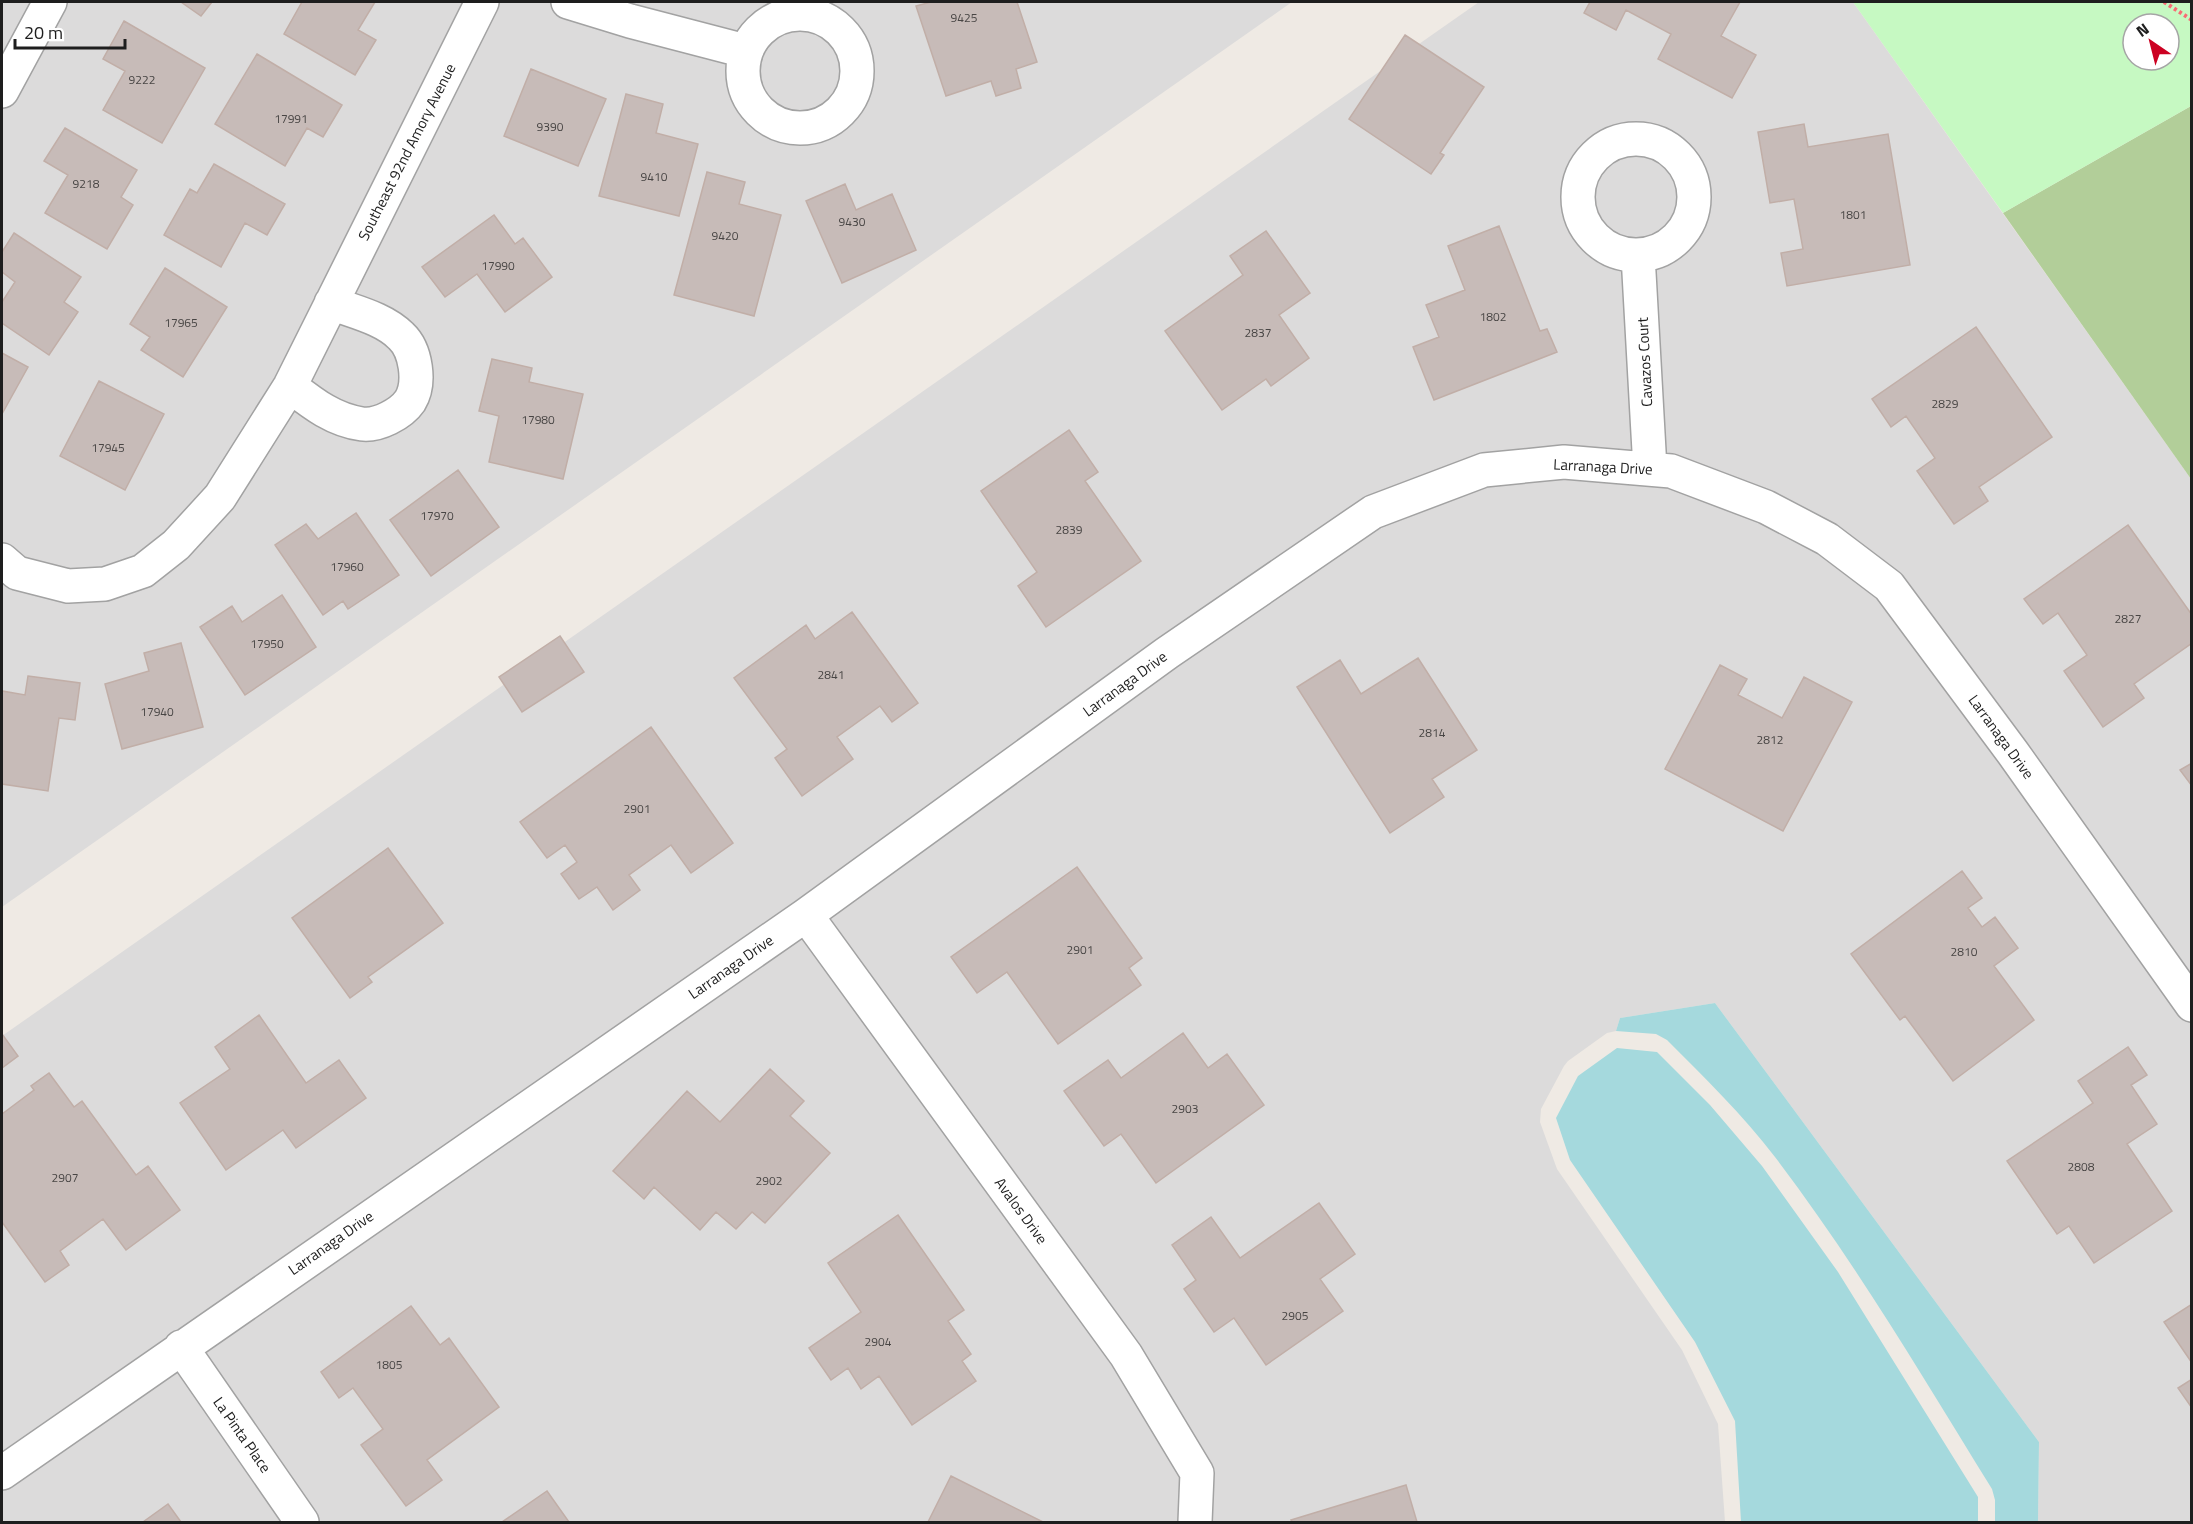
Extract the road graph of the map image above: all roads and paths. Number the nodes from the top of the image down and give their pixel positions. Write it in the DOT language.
graph roads {
  1 [pos="50,2"];
  2 [pos="482,2"];
  3 [pos="568,2"];
  4 [pos="2164,2"];
  5 [pos="2192,20"];
  6 [pos="745,51"];
  7 [pos="2,91"];
  8 [pos="1638,255"];
  9 [pos="331,303"];
  10 [pos="290,386"];
  11 [pos="1650,469"];
  12 [pos="2,560"];
  13 [pos="806,915"];
  14 [pos="2192,1005"];
  15 [pos="181,1347"];
  16 [pos="2,1473"];
  17 [pos="303,1522"];
  18 [pos="1195,1522"];
  1 -- 7 [label="street"];
  2 -- 9 [label="street, Southeast 92nd Amory Avenue"];
  3 -- 6 [label="street"];
  4 -- 5 [label="path"];
  8 -- 11 [label="street, Cavazos Court"];
  9 -- 10 [label="street, Southeast 92nd Amory Avenue"];
  9 -- 10 [label="street"];
  10 -- 12 [label="street, Southeast 92nd Amory Avenue"];
  11 -- 13 [label="street, Larranaga Drive"];
  11 -- 14 [label="street, Larranaga Drive"];
  13 -- 15 [label="street, Larranaga Drive"];
  13 -- 18 [label="street, Avalos Drive"];
  15 -- 16 [label="street, Larranaga Drive"];
  15 -- 17 [label="street, La Pinta Place"];
}
